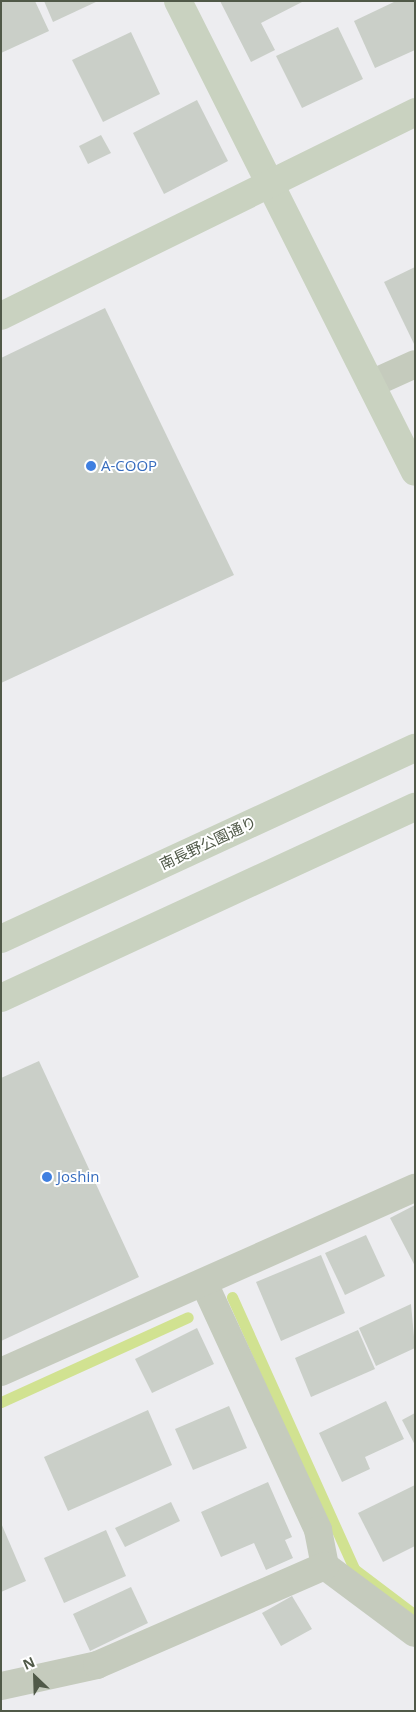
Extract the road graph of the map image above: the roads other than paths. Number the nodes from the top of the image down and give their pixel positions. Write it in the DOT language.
graph roads {
  1 [pos="178,1"];
  2 [pos="415,112"];
  3 [pos="271,182"];
  4 [pos="1,316"];
  5 [pos="415,364"];
  6 [pos="371,384"];
  7 [pos="415,472"];
  8 [pos="415,748"];
  9 [pos="415,807"];
  10 [pos="1,940"];
  11 [pos="1,998"];
  12 [pos="415,1188"];
  13 [pos="204,1283"];
  14 [pos="1,1372"];
  15 [pos="325,1566"];
  16 [pos="415,1633"];
  17 [pos="1,1686"];
  1 -- 3 [label="street"];
  2 -- 3 [label="street"];
  3 -- 4 [label="street"];
  3 -- 6 [label="street"];
  5 -- 6 [label="street"];
  6 -- 7 [label="street"];
  8 -- 10 [label="street, 南長野公園通り"];
  9 -- 11 [label="street"];
  12 -- 13 [label="street"];
  13 -- 14 [label="street"];
  13 -- 15 [label="street"];
  15 -- 16 [label="street"];
  15 -- 17 [label="street"];
}
